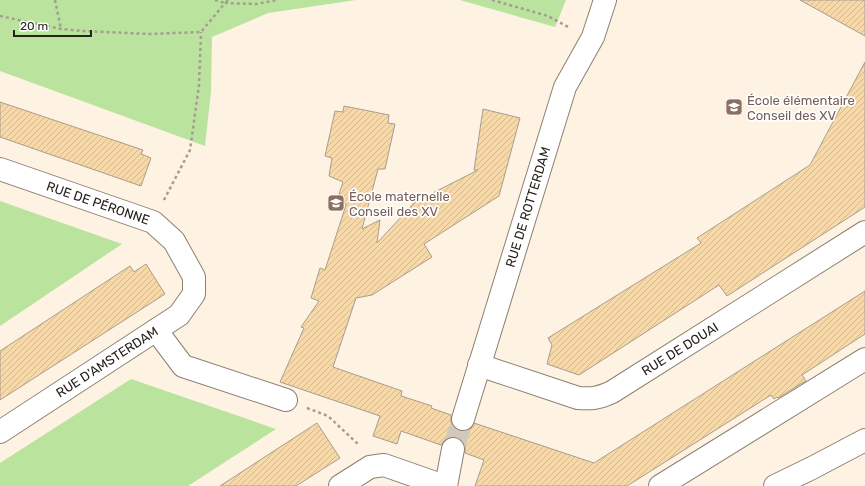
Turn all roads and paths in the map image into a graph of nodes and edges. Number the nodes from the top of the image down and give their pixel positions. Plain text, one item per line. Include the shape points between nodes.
1 (55, 0) edge
2 (216, 0) edge
3 (228, 0) edge
4 (277, 0) edge
5 (492, 0) edge
6 (606, 0) edge
7 (225, 3) junction
8 (0, 16) edge
9 (61, 29) junction
10 (201, 32) junction
11 (593, 37) junction
12 (0, 169) edge
13 (153, 222) junction
14 (865, 232) edge
15 (194, 277) joint
16 (156, 330) junction
17 (865, 359) edge
18 (479, 365) junction
19 (286, 400) joint
20 (463, 419) tunnel mouth
21 (0, 432) edge
22 (865, 440) edge
23 (453, 449) tunnel mouth
24 (370, 467) junction
25 (340, 486) edge
26 (445, 486) edge
27 (660, 486) edge
28 (775, 486) edge

1 - 9 path
2 - 7 path
3 - 7 path
4 - 7 path via 256,4
5 - 11 path via 548,16 573,30
6 - 11 street, RUE DE ROTTERDAM
7 - 10 path
8 - 9 path
9 - 10 path via 149,34
10 - 13 path via 199,85 190,150
11 - 18 street, RUE DE ROTTERDAM via 565,87
12 - 13 street, RUE DE PÉRONNE
13 - 15 street, RUE DE PÉRONNE via 174,241
14 - 18 street, RUE DE DOUAI via 603,396 592,399 578,398
15 - 16 street, RUE D'AMSTERDAM via 194,294 179,315
16 - 19 street via 183,366
16 - 21 street, RUE D'AMSTERDAM
17 - 27 street
18 - 20 street, RUE DE ROTTERDAM
19 - 24 path via 328,416 359,444
22 - 28 street
23 - 26 street
24 - 25 street
24 - 26 street via 384,465

